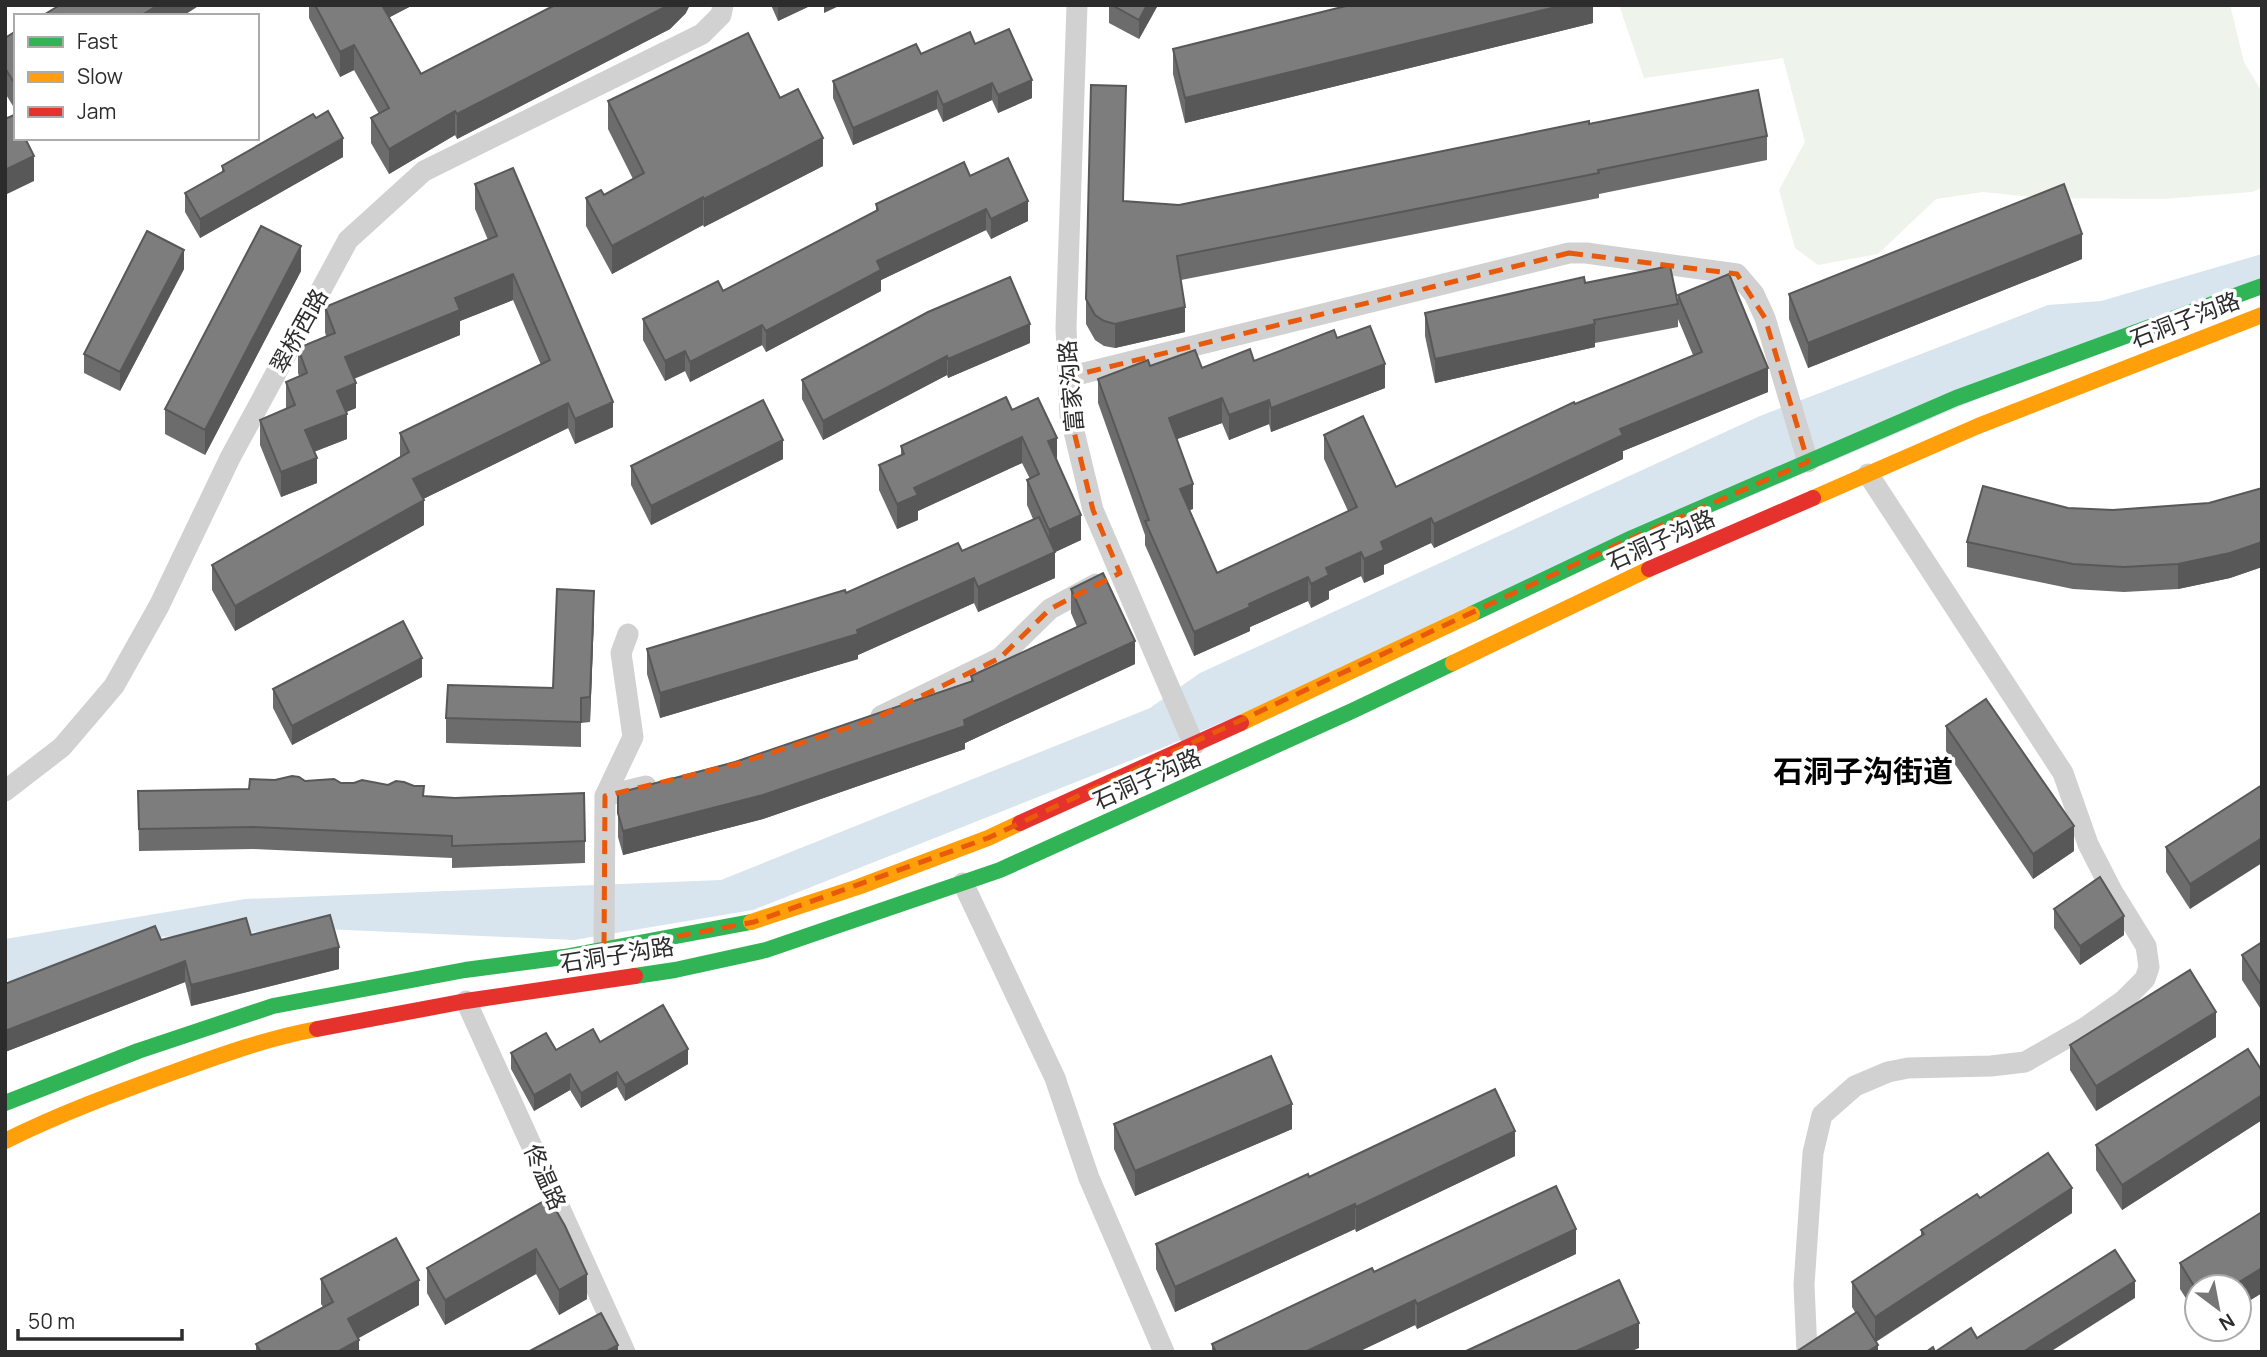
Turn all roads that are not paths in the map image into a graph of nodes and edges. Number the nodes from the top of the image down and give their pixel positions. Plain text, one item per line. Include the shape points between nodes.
1 (723, 5) edge
2 (1077, 5) edge
3 (2262, 286) edge
4 (2262, 315) edge
5 (1068, 377) junction
6 (1807, 459) junction
7 (1868, 474) junction
8 (1120, 573) junction
9 (628, 634) dead end
10 (860, 724) edge
11 (1192, 740) junction
12 (671, 780) edge
13 (5, 791) edge
14 (605, 796) junction
15 (963, 883) junction
16 (604, 943) junction
17 (466, 1001) junction
18 (5, 1103) edge
19 (5, 1141) edge
20 (625, 1352) edge
21 (1164, 1352) edge
22 (1808, 1352) edge

1 - 13 street, 翠桥西路 via 721,15 702,34 424,171 348,240 114,686 62,747
2 - 5 street, 富家沟路
3 - 6 main road, 石洞子沟路 via 1956,398
4 - 7 main road, 石洞子沟路
5 - 6 street via 1569,253 1737,274 1754,294 1765,318
5 - 8 street, 富家沟路 via 1070,415 1093,510
6 - 11 main road, 石洞子沟路
7 - 15 main road, 石洞子沟路 via 1642,572 1339,717
7 - 22 street via 2063,773 2088,844 2146,946 2148,967 2145,979 2124,1000 2025,1062 1888,1072 1855,1086 1822,1115 1812,1153 1804,1285
8 - 10 street via 1050,609 1000,658
8 - 11 street, 富家沟路
9 - 14 street via 621,653 633,737
11 - 16 main road, 石洞子沟路 via 988,838 858,887 754,922
12 - 14 street
14 - 16 street
15 - 17 main road, 石洞子沟路 via 766,950 675,970
15 - 21 street via 1055,1079 1089,1178
16 - 18 main road, 石洞子沟路 via 273,1006 138,1051
17 - 19 main road, 石洞子沟路 via 311,1030 230,1052 47,1119
17 - 20 street, 佟温路

